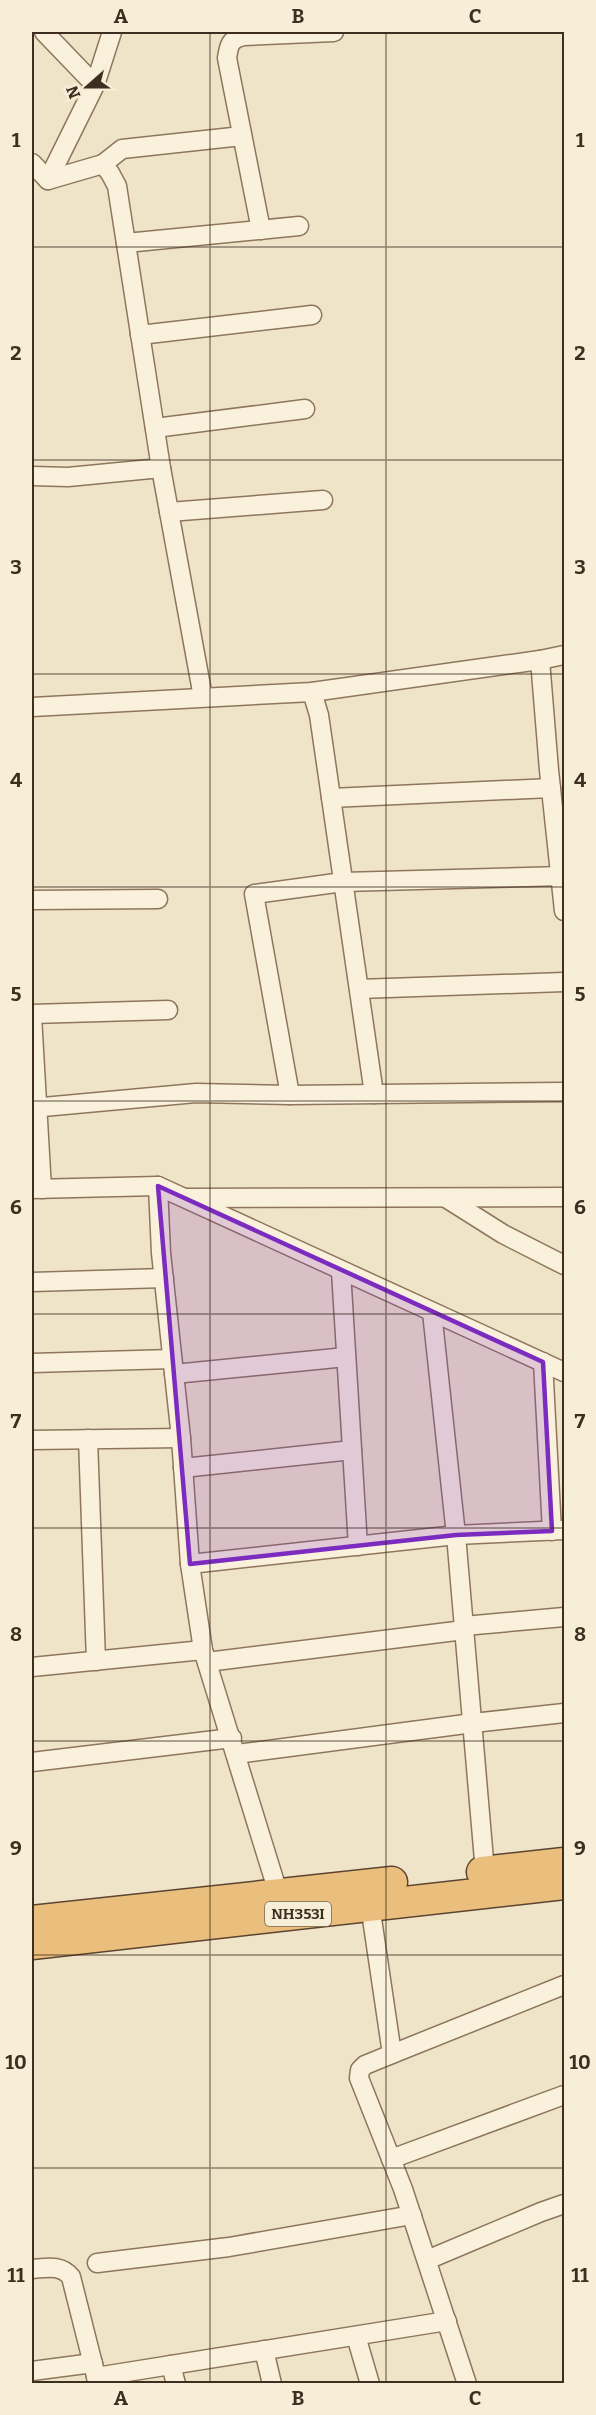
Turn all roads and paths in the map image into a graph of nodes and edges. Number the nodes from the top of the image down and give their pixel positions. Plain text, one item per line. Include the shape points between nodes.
1 (44, 32) edge
2 (112, 32) edge
3 (334, 32) edge
4 (95, 85) junction
5 (242, 136) junction
6 (32, 163) edge
7 (103, 164) junction
8 (48, 180) junction
9 (299, 226) dead end
10 (261, 230) junction
11 (126, 243) junction
12 (312, 315) dead end
13 (140, 335) junction
14 (305, 409) dead end
15 (155, 428) junction
16 (161, 468) junction
17 (32, 476) edge
18 (323, 500) dead end
19 (170, 512) junction
20 (564, 655) edge
21 (540, 660) junction
22 (312, 692) junction
23 (203, 697) junction
24 (32, 707) edge
25 (551, 788) junction
26 (331, 798) junction
27 (562, 876) edge
28 (343, 882) junction
29 (158, 899) dead end
30 (32, 900) edge
31 (564, 911) edge
32 (564, 982) edge
33 (358, 989) junction
34 (168, 1010) dead end
35 (32, 1015) edge
36 (564, 1092) edge
37 (374, 1094) junction
38 (290, 1095) junction
39 (35, 1108) edge
40 (158, 1186) junction
41 (37, 1189) edge
42 (564, 1197) edge
43 (182, 1198) junction
44 (445, 1198) junction
45 (564, 1265) edge
46 (340, 1270) junction
47 (164, 1278) junction
48 (32, 1282) edge
49 (432, 1312) junction
50 (346, 1357) junction
51 (543, 1362) junction
52 (32, 1363) edge
53 (173, 1366) junction
54 (564, 1371) edge
55 (181, 1438) junction
56 (88, 1439) junction
57 (32, 1440) edge
58 (352, 1450) junction
59 (183, 1468) junction
60 (558, 1530) edge
61 (456, 1535) junction
62 (358, 1546) junction
63 (190, 1564) junction
64 (564, 1617) edge
65 (464, 1628) junction
66 (205, 1656) junction
67 (96, 1660) junction
68 (32, 1667) edge
69 (564, 1713) edge
70 (473, 1723) junction
71 (234, 1746) junction
72 (32, 1762) edge
73 (564, 1863) edge
74 (486, 1872) junction
75 (564, 1884) edge
76 (281, 1905) junction
77 (370, 1905) junction
78 (32, 1921) edge
79 (32, 1944) edge
80 (564, 1985) edge
81 (392, 2054) junction
82 (564, 2095) edge
83 (391, 2159) junction
84 (564, 2204) edge
85 (412, 2215) junction
86 (427, 2260) junction
87 (97, 2263) dead end
88 (32, 2269) edge
89 (447, 2321) junction
90 (356, 2336) junction
91 (264, 2350) junction
92 (171, 2365) junction
93 (32, 2371) edge
94 (96, 2374) edge
95 (176, 2384) edge
96 (272, 2384) edge
97 (370, 2384) edge
98 (467, 2384) edge

1 - 4 street
2 - 4 street
3 - 5 street via 244,36 229,44 227,58
4 - 8 street
5 - 7 street via 122,149
5 - 10 street
6 - 8 street
7 - 8 street
7 - 11 street via 117,186
9 - 10 street
10 - 11 street
11 - 13 street
12 - 13 street
13 - 15 street
14 - 15 street
15 - 16 street
16 - 17 street via 68,477
16 - 19 street
18 - 19 street
19 - 23 street
20 - 21 street
21 - 22 street
21 - 25 street
22 - 23 street
22 - 26 street
23 - 24 street
25 - 26 street
25 - 27 street
26 - 28 street
27 - 28 street
27 - 31 street
28 - 33 street
28 - 38 street via 254,894
29 - 30 street
32 - 33 street
33 - 37 street
34 - 35 street
35 - 39 street
36 - 37 street
37 - 38 street
38 - 39 street via 196,1094
39 - 41 street
40 - 41 street
40 - 43 street
40 - 47 street
42 - 44 street
43 - 44 street
43 - 46 street
44 - 45 street
46 - 49 street
46 - 50 street
47 - 48 street
47 - 53 street
49 - 51 street
49 - 61 street
50 - 53 street
50 - 58 street
51 - 54 street
51 - 60 street
52 - 53 street
53 - 55 street
55 - 56 street
55 - 59 street
56 - 57 street
56 - 67 street
58 - 59 street
58 - 62 street
59 - 63 street
60 - 61 street
61 - 62 street
61 - 65 street
62 - 63 street
63 - 66 street
64 - 65 street
65 - 66 street
65 - 70 street
66 - 67 street
66 - 71 street
67 - 68 street
69 - 70 street
70 - 71 street
70 - 74 street
71 - 72 street
71 - 76 street
73 - 74 highway, NH353I
74 - 76 highway, NH353I
75 - 77 highway, NH353I
76 - 77 highway, NH353I
76 - 78 highway, NH353I
76 - 79 highway, NH353I
77 - 81 street
80 - 81 street
81 - 83 street via 365,2065 359,2074
82 - 83 street
83 - 85 street
84 - 86 street
85 - 86 street
85 - 87 street via 229,2247
86 - 89 street
88 - 94 street via 58,2268 71,2277
89 - 90 street
89 - 98 street
90 - 91 street
90 - 97 street
91 - 92 street
91 - 96 street
92 - 94 street
92 - 95 street
93 - 94 street

